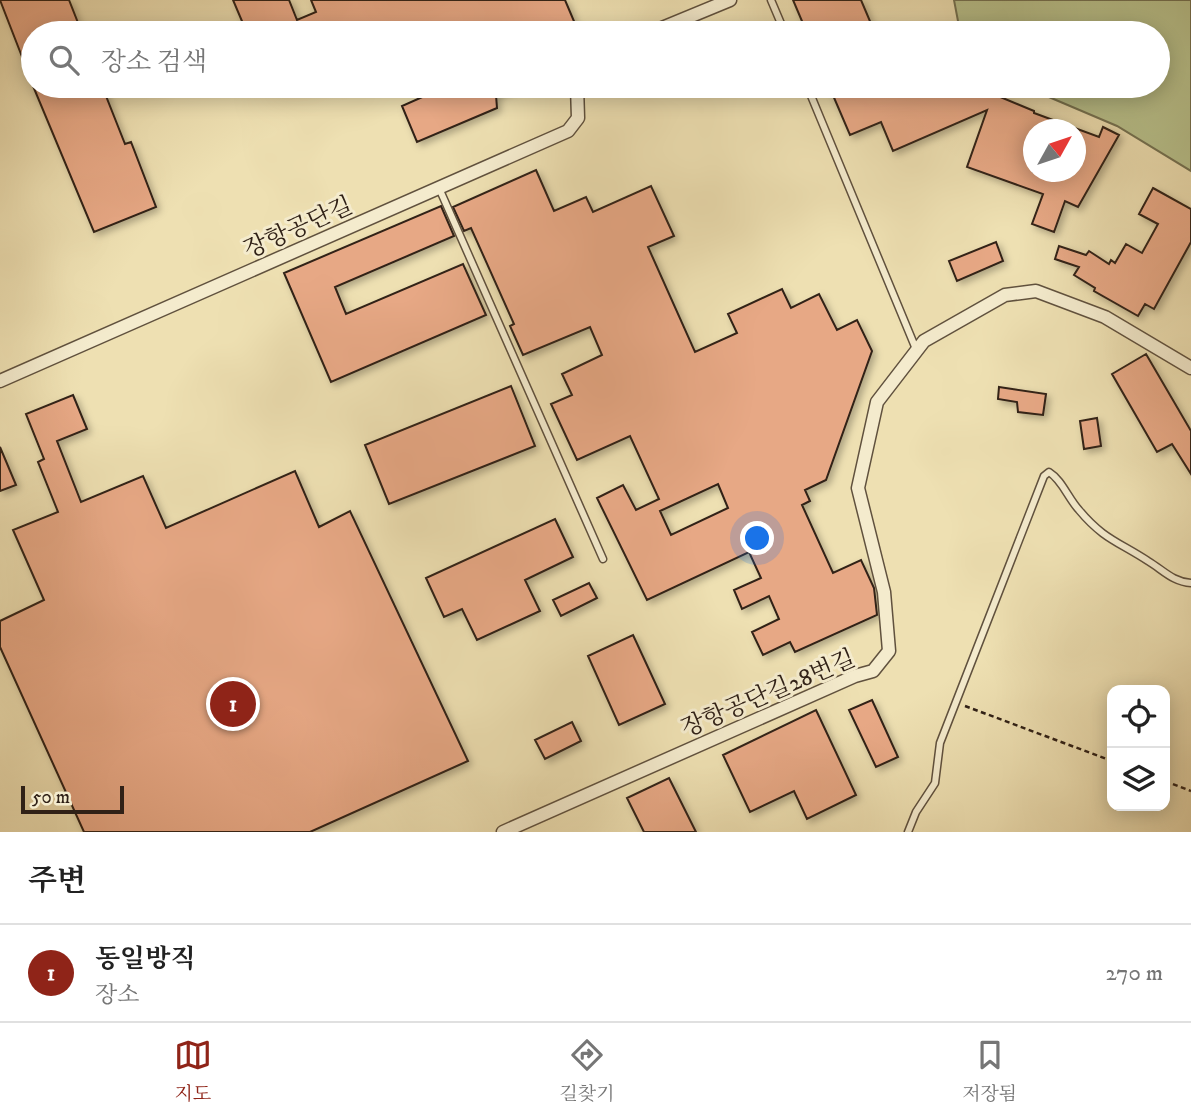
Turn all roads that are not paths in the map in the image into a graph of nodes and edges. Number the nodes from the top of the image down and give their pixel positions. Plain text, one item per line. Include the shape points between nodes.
1 (730, 0) edge
2 (771, 0) edge
3 (679, 21) edge
4 (780, 21) edge
5 (577, 98) edge
6 (812, 98) edge
7 (439, 188) junction
8 (916, 350) junction
9 (1191, 368) edge
10 (0, 381) edge
11 (603, 559) dead end
12 (1191, 583) edge
13 (503, 832) edge
14 (908, 832) edge

1 - 3 street
2 - 4 lane
5 - 7 street, 장항공단길 via 578,118 568,131
6 - 8 lane
7 - 10 street, 장항공단길
7 - 11 lane
8 - 9 street, 장항공단길28번길 via 1005,295 1037,291 1105,317
8 - 13 street, 장항공단길28번길 via 877,402 858,488 888,620 889,651 873,671
12 - 14 lane via 1168,576 1102,535 1057,477 1049,472 1044,476 940,743 935,783

